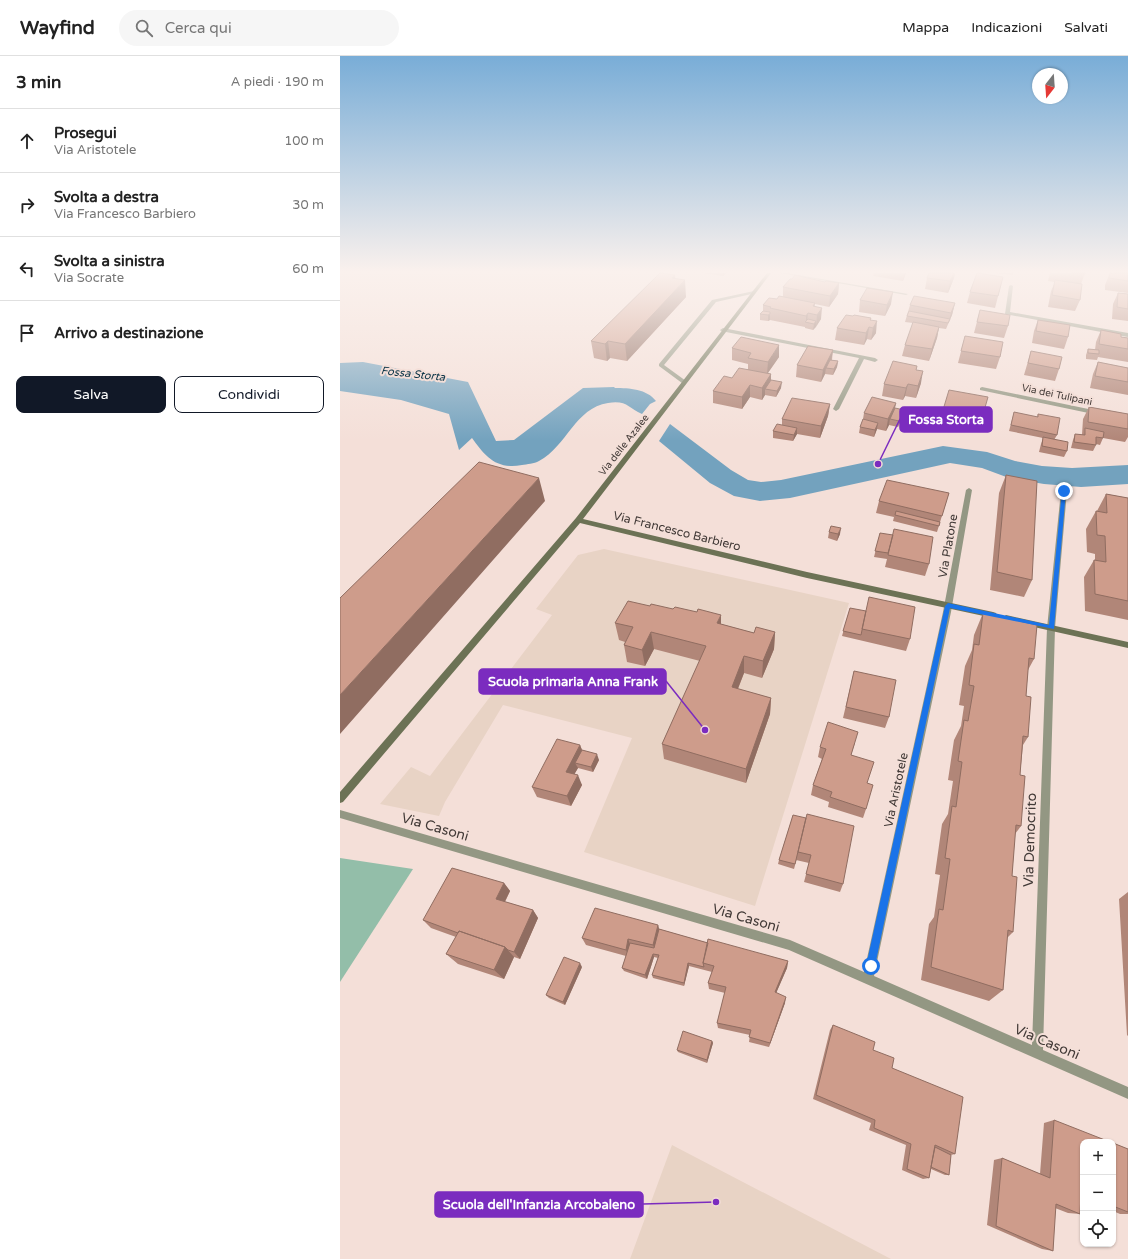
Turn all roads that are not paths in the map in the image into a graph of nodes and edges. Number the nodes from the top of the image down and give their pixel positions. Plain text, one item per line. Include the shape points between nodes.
1 (691, 329) edge
2 (1096, 329) edge
3 (724, 330) joint
4 (1128, 335) edge
5 (862, 358) junction
6 (875, 360) dead end
7 (684, 382) junction
8 (982, 389) dead end
9 (836, 409) dead end
10 (1105, 414) edge
11 (969, 490) dead end
12 (1064, 491) dead end
13 (578, 520) junction
14 (948, 606) junction
15 (1051, 628) junction
16 (1128, 645) edge
17 (340, 799) edge
18 (340, 814) edge
19 (868, 980) junction
20 (1037, 1053) junction
21 (1128, 1093) edge

1 - 7 street via 661,365
2 - 4 street
3 - 5 street
3 - 7 street, Via delle Azalee
5 - 6 street
5 - 9 street
7 - 13 street, Via delle Azalee
8 - 10 street, Via dei Tulipani
11 - 14 street, Via Platone
12 - 15 street, Via Democrito
13 - 14 street, Via Francesco Barbiero
13 - 17 street
14 - 15 street, Via Francesco Barbiero
14 - 19 street, Via Aristotele
15 - 16 street, Via Francesco Barbiero
15 - 20 street, Via Democrito
18 - 19 street, Via Casoni via 790,945
19 - 20 street, Via Casoni
20 - 21 street, Via Casoni

